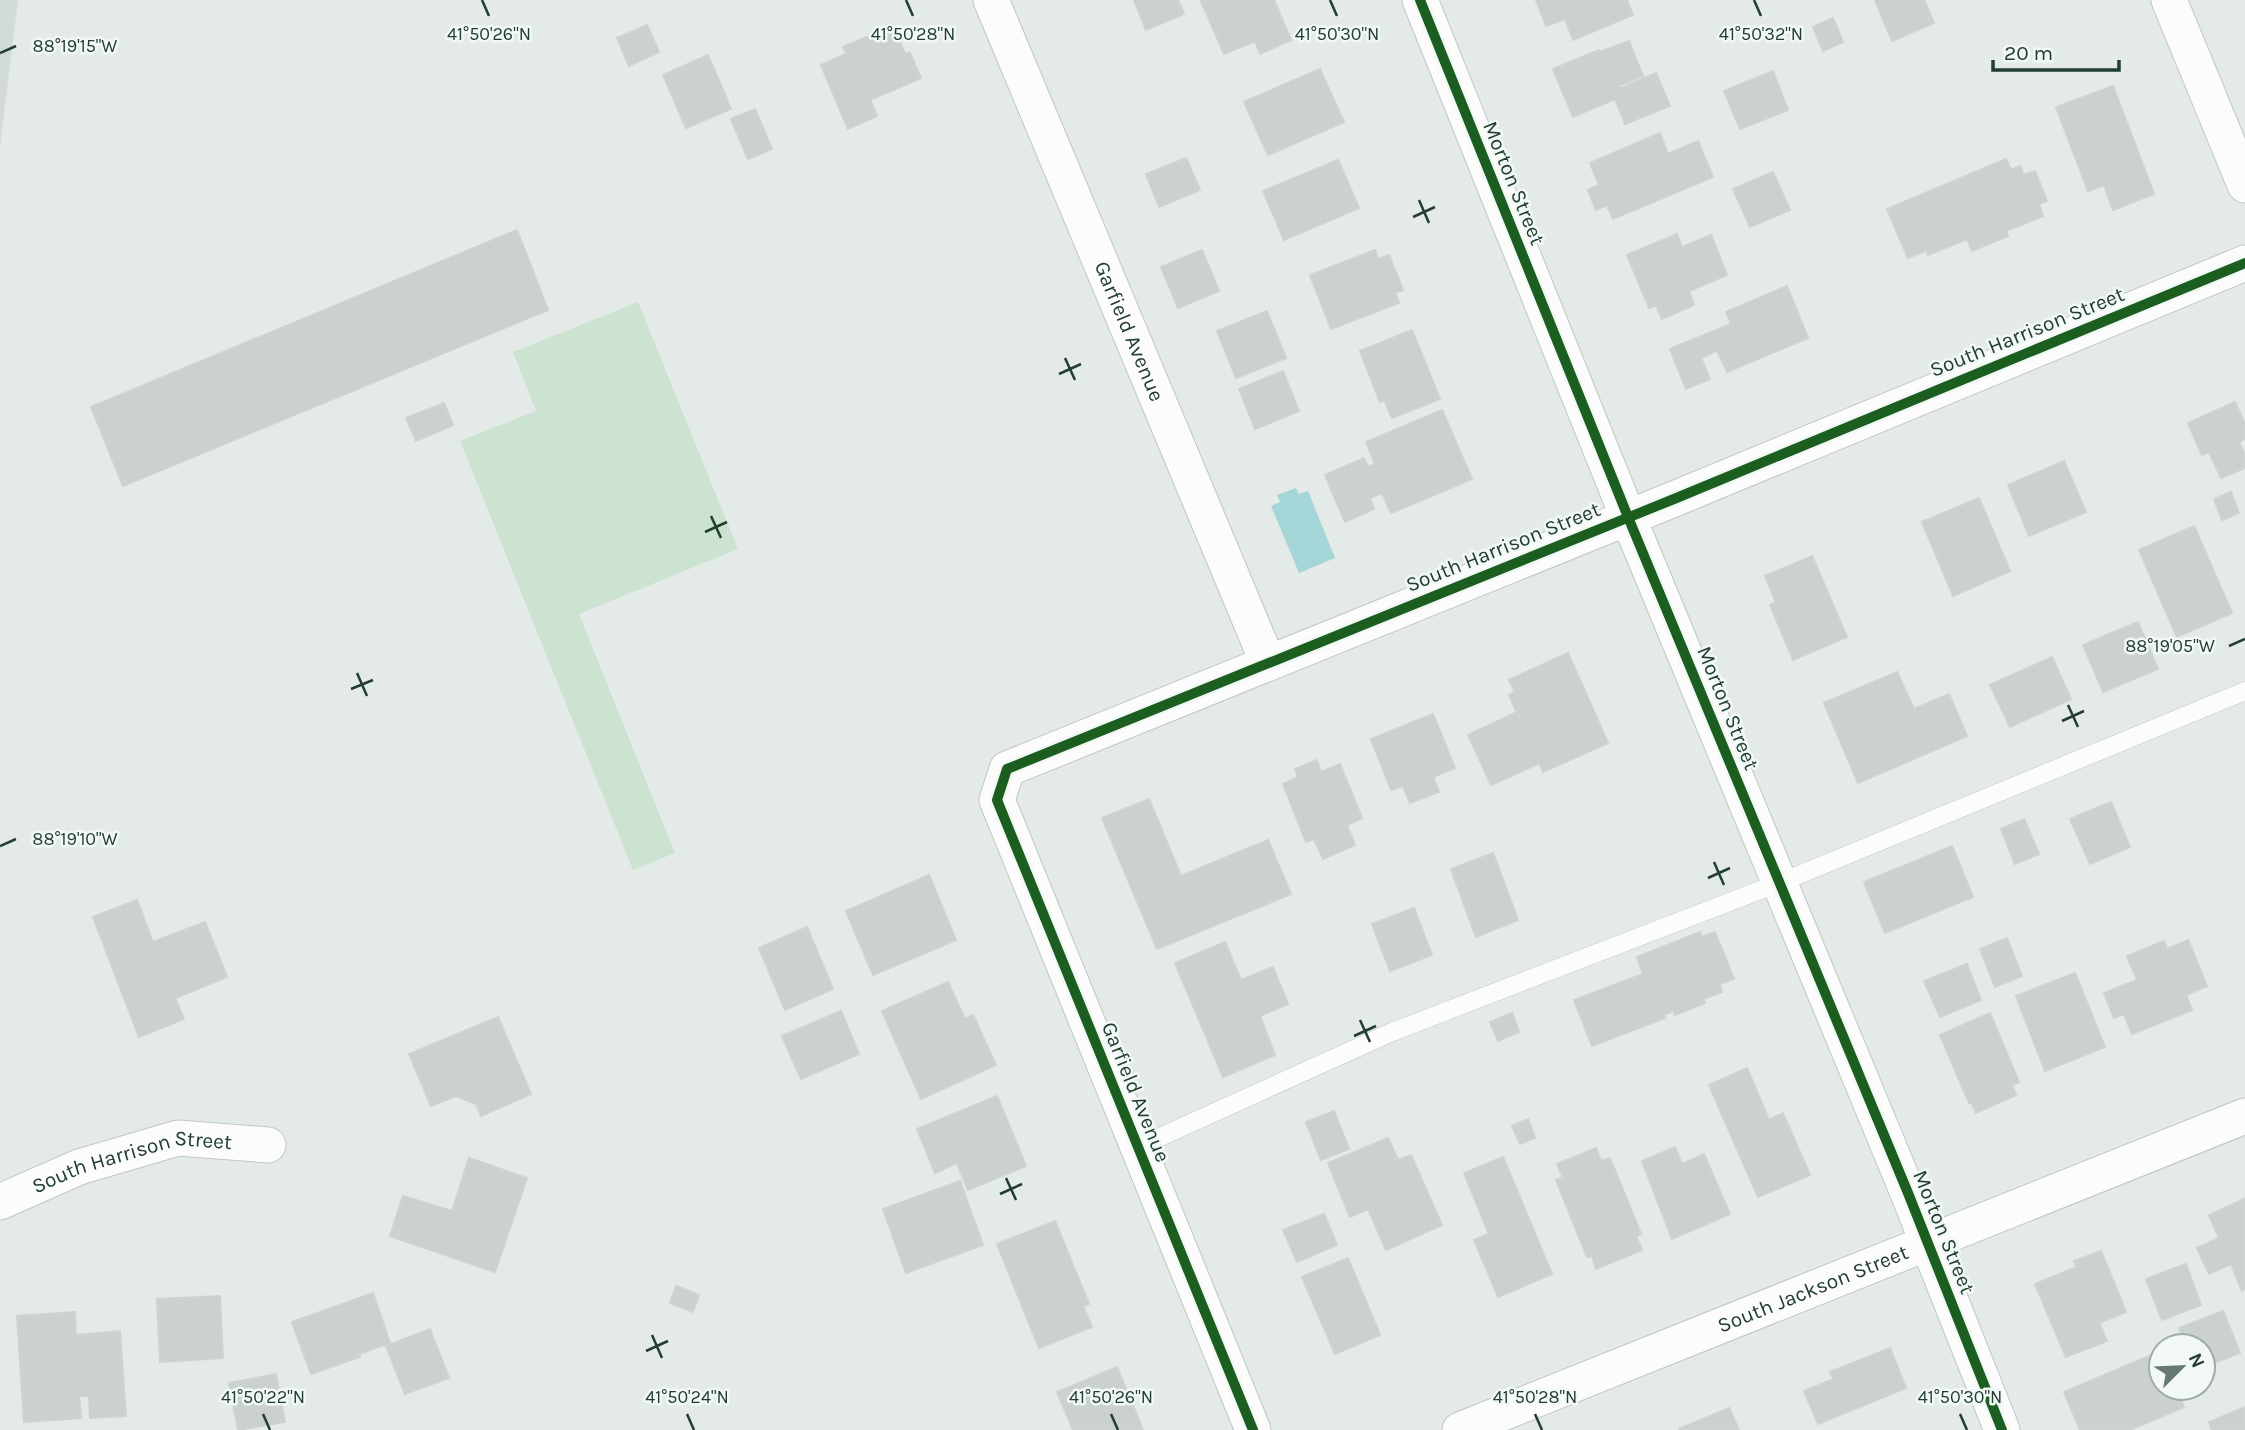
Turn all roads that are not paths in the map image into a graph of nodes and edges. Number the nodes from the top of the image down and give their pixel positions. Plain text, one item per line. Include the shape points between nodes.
1 (991, 0) edge
2 (1420, 0) edge
3 (2169, 0) edge
4 (2245, 185) edge
5 (2245, 263) edge
6 (1628, 517) junction
7 (1268, 663) junction
8 (2245, 691) edge
9 (1007, 769) joint
10 (1779, 883) junction
11 (2245, 1116) edge
12 (268, 1145) dead end
13 (1138, 1147) junction
14 (0, 1202) edge
15 (1928, 1243) junction
16 (1252, 1430) edge
17 (1460, 1430) edge
18 (2002, 1430) edge

1 - 7 street, Garfield Avenue
2 - 6 street, Morton Street
3 - 4 street
5 - 6 street, South Harrison Street
6 - 7 street, South Harrison Street
6 - 10 street, Morton Street
7 - 9 street, South Harrison Street
8 - 10 lane
9 - 13 street, Garfield Avenue via 997,800
10 - 13 lane via 1392,1032
10 - 15 street, Morton Street
11 - 15 street, South Jackson Street
12 - 14 street, South Harrison Street via 178,1138 79,1167
13 - 16 street, Garfield Avenue
15 - 17 street, South Jackson Street
15 - 18 street, Morton Street

